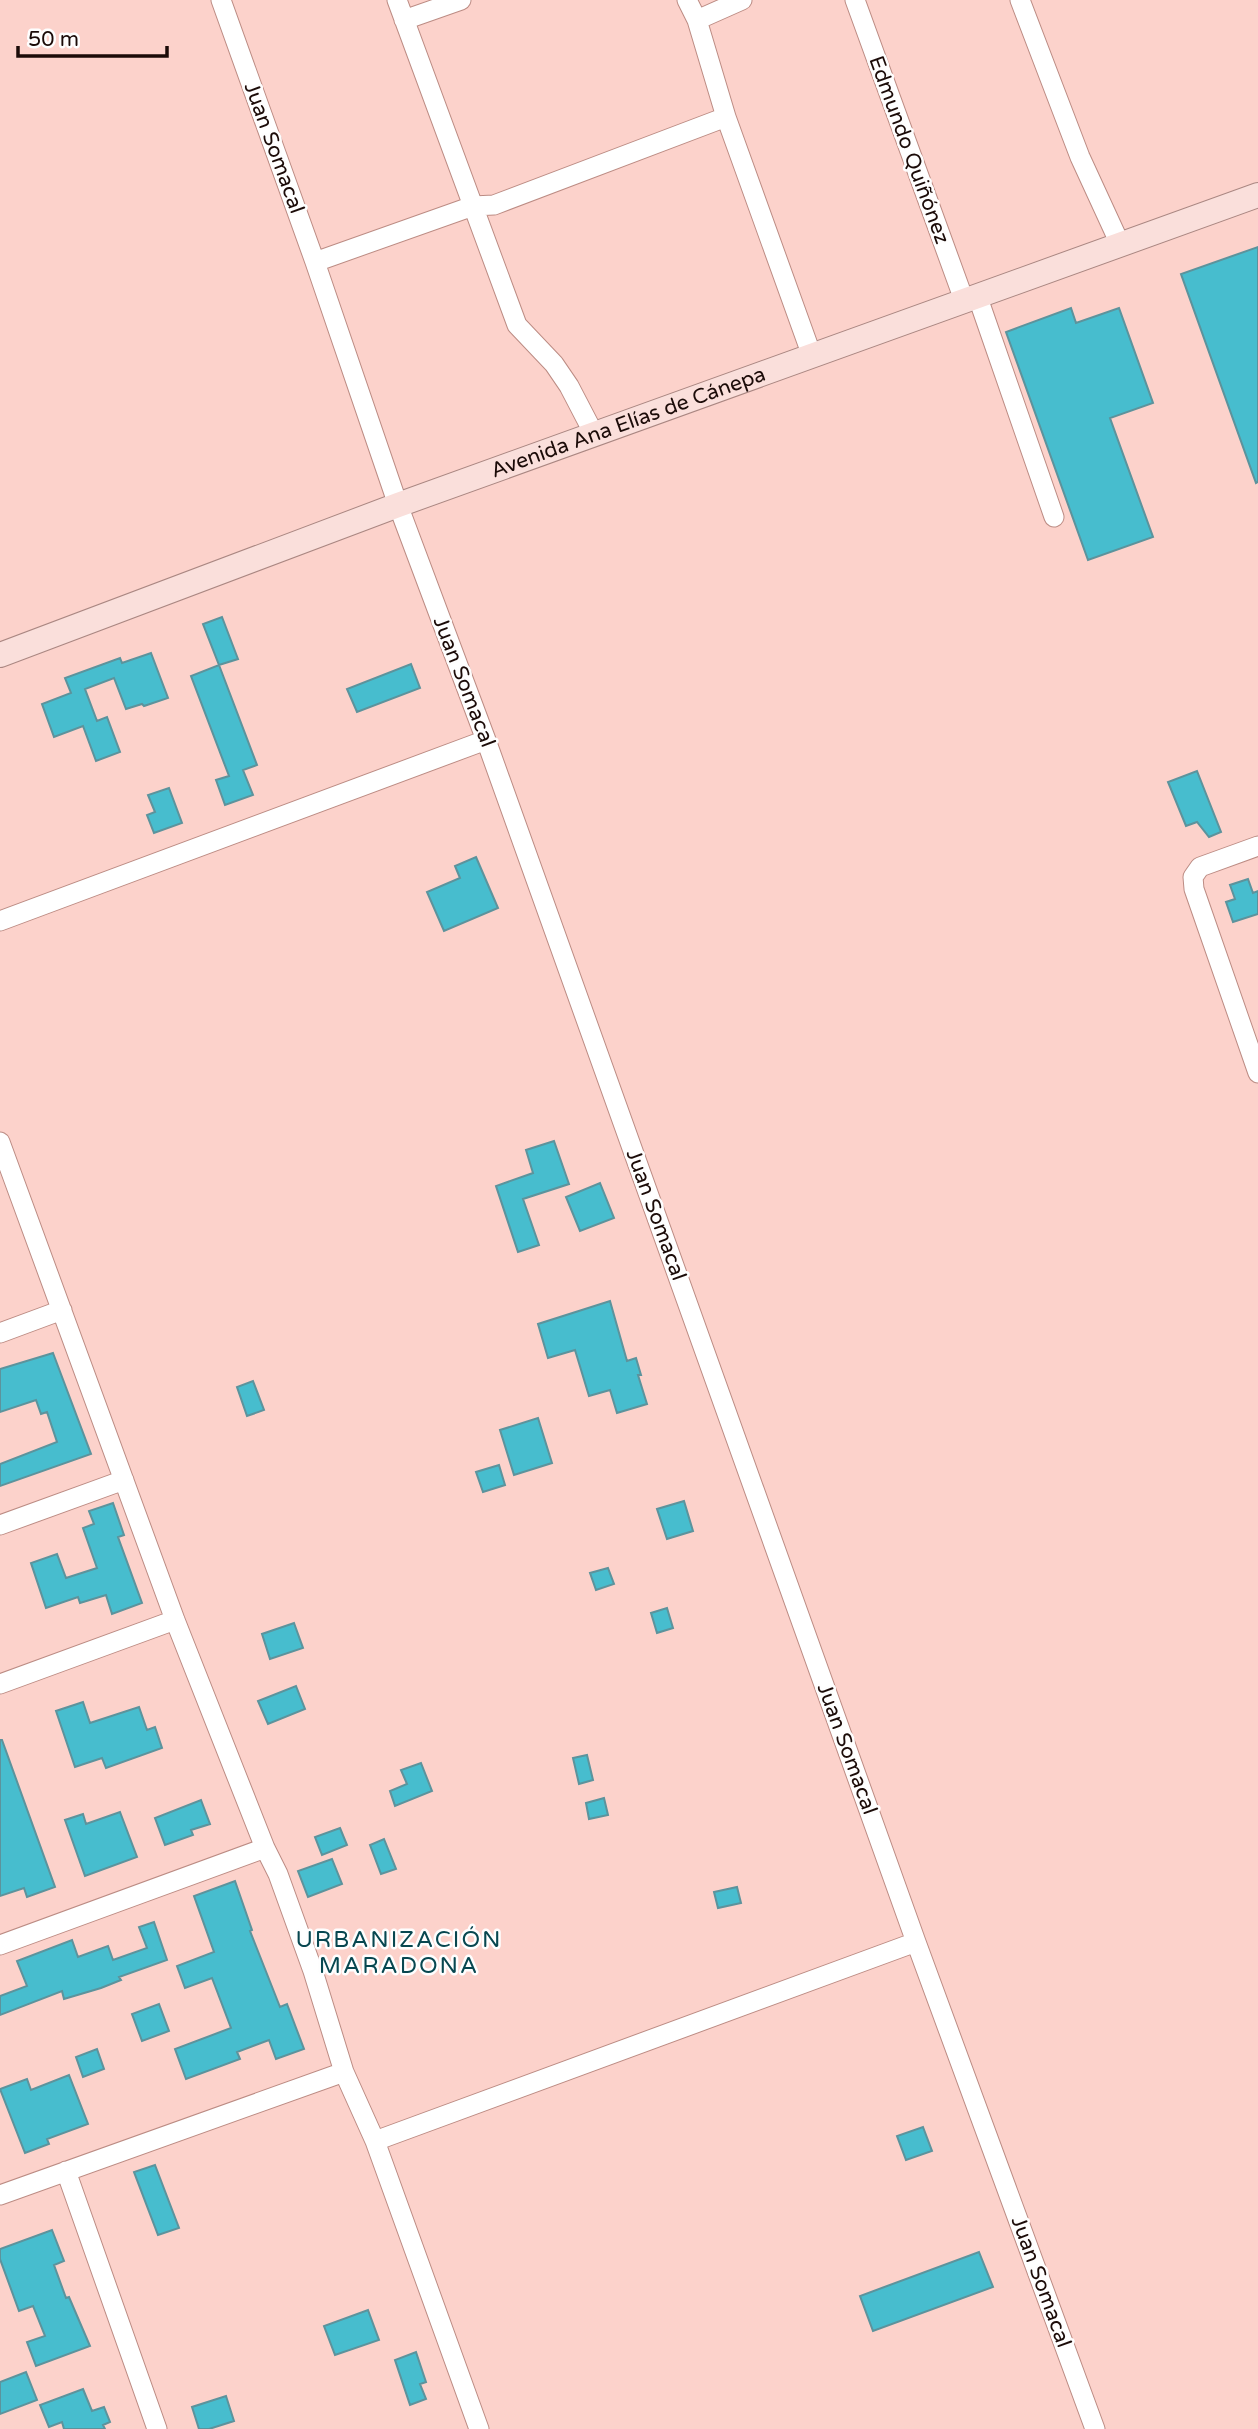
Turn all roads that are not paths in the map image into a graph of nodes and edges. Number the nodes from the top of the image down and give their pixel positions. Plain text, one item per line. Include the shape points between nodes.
1 (222, 0) edge
2 (397, 0) edge
3 (461, 0) edge
4 (687, 0) edge
5 (742, 0) edge
6 (855, 0) edge
7 (1025, 2) edge
8 (404, 20) junction
9 (697, 20) junction
10 (726, 117) junction
11 (1258, 195) edge
12 (473, 206) junction
13 (1120, 244) junction
14 (315, 262) junction
15 (970, 297) junction
16 (812, 356) junction
17 (594, 434) junction
18 (398, 505) junction
19 (1054, 517) dead end
20 (0, 655) edge
21 (486, 740) junction
22 (1258, 846) edge
23 (0, 921) edge
24 (1257, 1067) edge
25 (0, 1142) edge
26 (62, 1310) junction
27 (0, 1334) edge
28 (124, 1480) junction
29 (0, 1525) edge
30 (175, 1620) junction
31 (0, 1684) edge
32 (265, 1848) junction
33 (916, 1942) junction
34 (0, 1945) edge
35 (344, 2072) junction
36 (375, 2141) junction
37 (66, 2171) junction
38 (0, 2195) edge
39 (157, 2429) edge
40 (479, 2429) edge
41 (1095, 2429) edge

1 - 14 street, Juan Somacal
2 - 8 street
3 - 8 street
4 - 9 street
5 - 9 street
6 - 15 street, Edmundo Quiñónez
7 - 13 street via 1080,157
8 - 12 street
9 - 10 street
10 - 12 street via 494,205
10 - 16 street
11 - 13 main road, Avenida Ana Elías de Cánepa
12 - 14 street
12 - 17 street via 517,325 554,364
13 - 15 main road, Avenida Ana Elías de Cánepa
14 - 18 street, Juan Somacal
15 - 16 main road, Avenida Ana Elías de Cánepa
15 - 19 street, Edmundo Quiñónez
16 - 17 main road, Avenida Ana Elías de Cánepa
17 - 18 main road, Avenida Ana Elías de Cánepa
18 - 20 main road, Avenida Ana Elías de Cánepa
18 - 21 street, Juan Somacal
21 - 23 street
21 - 33 street, Juan Somacal
22 - 24 street via 1200,867 1193,877
25 - 26 street
26 - 27 street
26 - 28 street
28 - 29 street
28 - 30 street
30 - 31 street
30 - 32 street
32 - 34 street
32 - 35 street via 313,1971
33 - 36 street
33 - 41 street, Juan Somacal
35 - 36 street
35 - 37 street
36 - 40 street
37 - 38 street
37 - 39 street

